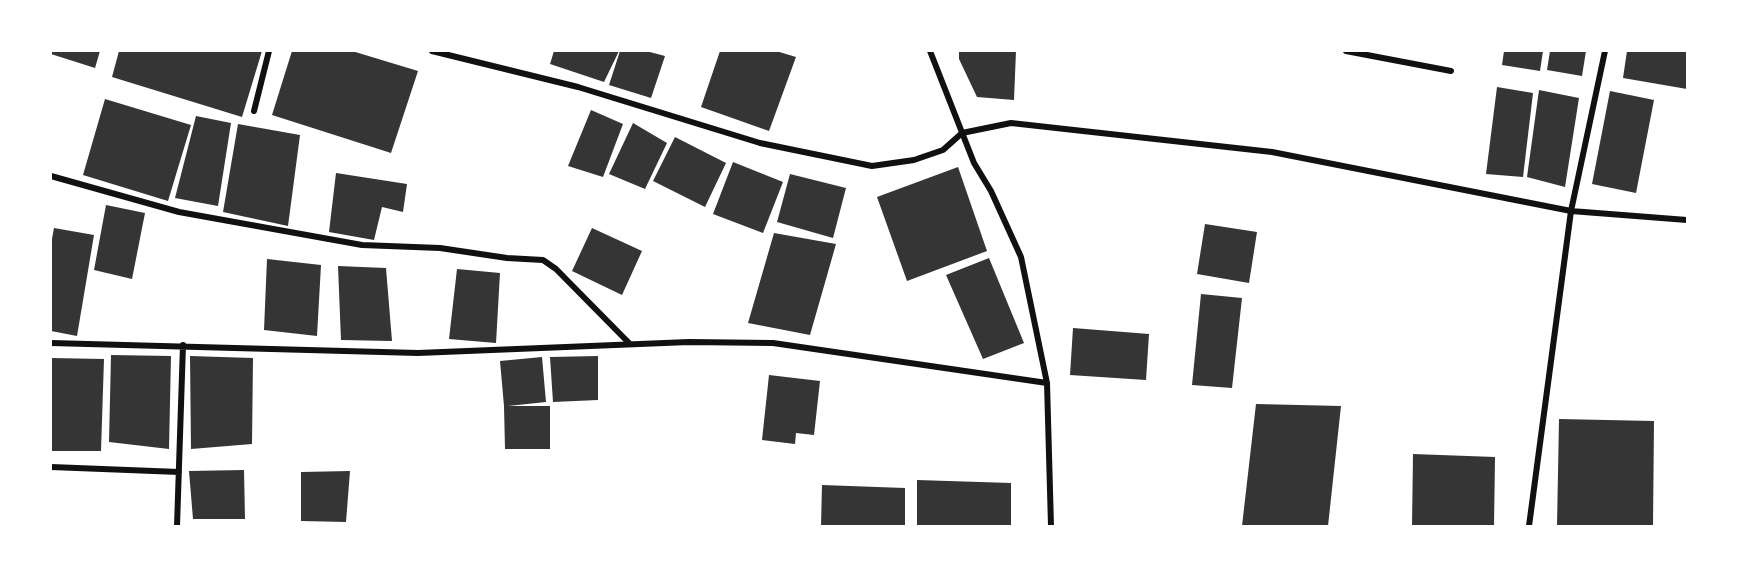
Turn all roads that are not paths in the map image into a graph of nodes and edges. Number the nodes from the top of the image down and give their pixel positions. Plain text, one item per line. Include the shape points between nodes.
1 (269, 51) edge
2 (432, 51) edge
3 (930, 51) edge
4 (1346, 51) edge
5 (1605, 51) edge
6 (1451, 71) dead end
7 (254, 111) dead end
8 (962, 133) junction
9 (51, 176) edge
10 (1571, 211) junction
11 (1687, 220) edge
12 (51, 343) edge
13 (630, 344) junction
14 (183, 345) junction
15 (1047, 383) junction
16 (51, 467) edge
17 (179, 472) junction
18 (177, 526) edge
19 (1051, 526) edge
20 (1529, 526) edge

1 - 7 street
2 - 8 street via 578,87 760,143 872,166 914,160 943,150
3 - 8 street
4 - 6 street
5 - 10 street
8 - 10 street via 1011,123 1272,152
8 - 15 street via 1021,257
9 - 13 street via 179,212 362,246 440,248 543,260
10 - 11 street
10 - 20 street
12 - 14 street
13 - 14 street via 418,353
13 - 15 street via 773,343
14 - 17 street
15 - 19 street
16 - 17 street
17 - 18 street

